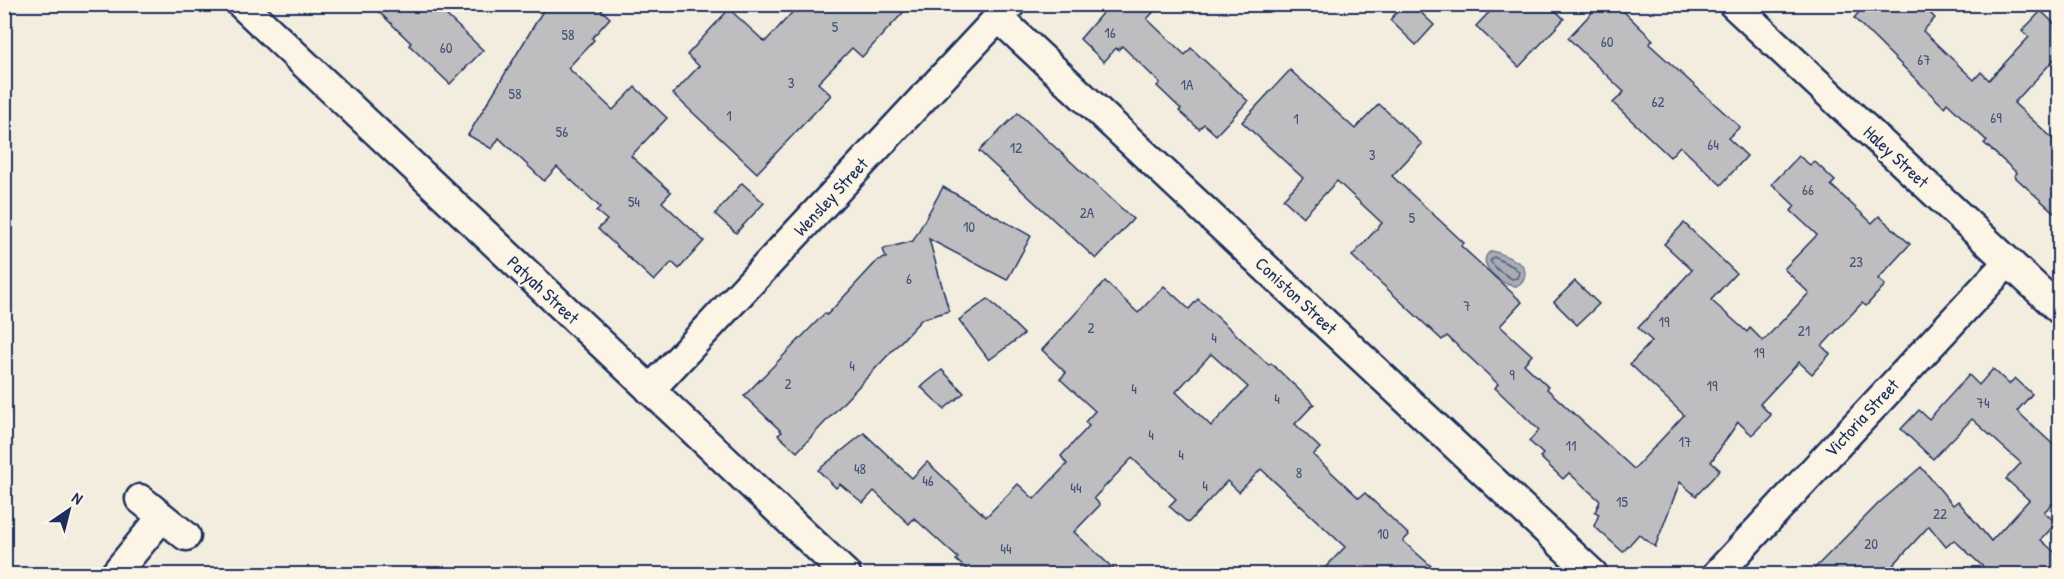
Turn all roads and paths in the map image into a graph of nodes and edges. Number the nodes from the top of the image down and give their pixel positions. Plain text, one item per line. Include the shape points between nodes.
1 (240, 4) edge
2 (1733, 4) edge
3 (1005, 11) edge
4 (2008, 262) junction
5 (2060, 310) edge
6 (650, 390) junction
7 (141, 499) dead end
8 (162, 517) junction
9 (186, 536) dead end
10 (115, 574) edge
11 (846, 574) edge
12 (1593, 574) edge
13 (1717, 574) edge

1 - 6 street, Patyah Street
2 - 4 street, Haley Street
3 - 6 street, Wensley Street
3 - 12 street, Coniston Street
4 - 5 street, Haley Street
4 - 13 street, Victoria Street
6 - 11 street, Patyah Street
7 - 8 street
8 - 9 street
8 - 10 street

